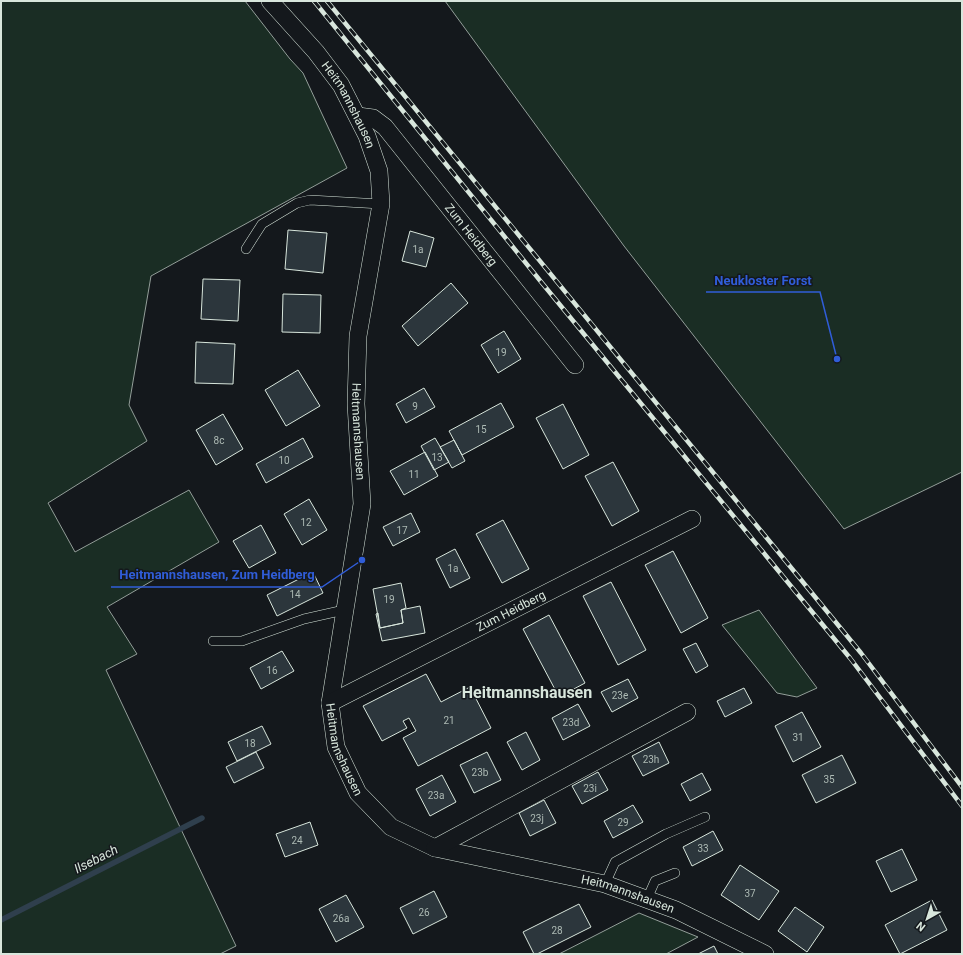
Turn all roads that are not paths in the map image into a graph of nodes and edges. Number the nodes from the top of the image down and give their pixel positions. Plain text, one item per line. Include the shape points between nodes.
1 (270, 1) edge
2 (358, 116) junction
3 (381, 204) junction
4 (246, 249) dead end
5 (575, 366) dead end
6 (692, 519) dead end
7 (344, 610) junction
8 (213, 641) dead end
9 (330, 703) junction
10 (687, 712) dead end
11 (705, 816) dead end
12 (435, 848) junction
13 (675, 873) dead end
14 (605, 884) junction
15 (647, 899) junction
16 (765, 954) edge

1 - 2 street, Heitmannshausen via 330,70
2 - 3 street, Heitmannshausen via 379,171
2 - 5 street, Zum Heidberg via 373,118 385,127
3 - 4 lane via 310,200 296,204 262,224
3 - 7 street, Heitmannshausen via 358,336 356,404 362,504
6 - 9 street, Zum Heidberg
7 - 8 lane via 304,619 242,641
7 - 9 street, Heitmannshausen
9 - 12 street, Heitmannshausen via 336,748 358,793 391,827
10 - 12 street
11 - 14 lane via 615,862
12 - 14 street, Heitmannshausen
13 - 15 lane via 655,881
14 - 15 street, Heitmannshausen
15 - 16 street, Heitmannshausen via 676,910

